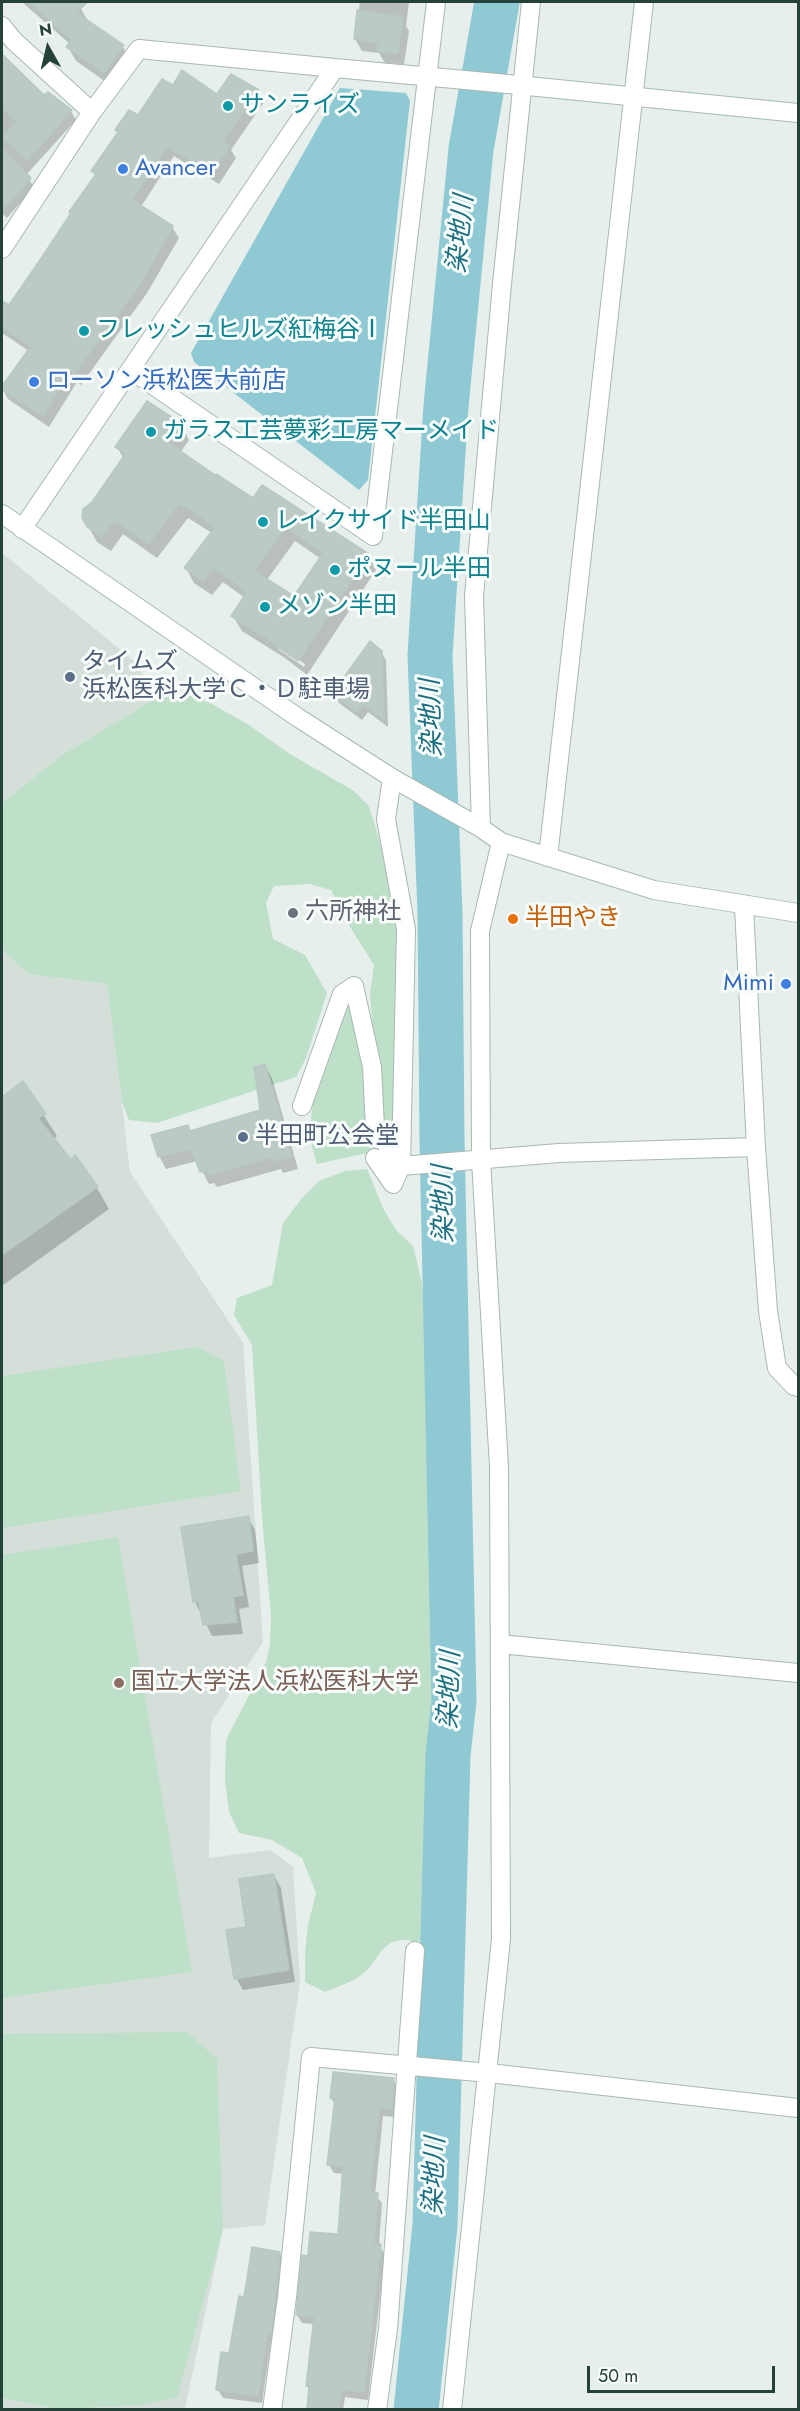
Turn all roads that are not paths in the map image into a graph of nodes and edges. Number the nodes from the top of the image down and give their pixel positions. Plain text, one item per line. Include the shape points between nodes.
1 (436, 2) edge
2 (531, 2) edge
3 (644, 2) edge
4 (2, 26) edge
5 (335, 68) junction
6 (426, 76) junction
7 (515, 85) junction
8 (632, 95) junction
9 (92, 112) junction
10 (798, 113) edge
11 (2, 249) edge
12 (131, 370) junction
13 (2, 514) edge
14 (22, 530) junction
15 (392, 778) junction
16 (481, 828) junction
17 (501, 842) junction
18 (548, 857) junction
19 (744, 906) junction
20 (798, 913) edge
21 (302, 1106) dead end
22 (756, 1147) junction
23 (375, 1158) dead end
24 (477, 1160) junction
25 (406, 1166) junction
26 (798, 1387) edge
27 (500, 1644) junction
28 (798, 1673) edge
29 (415, 1951) dead end
30 (406, 2065) junction
31 (489, 2073) junction
32 (798, 2108) edge
33 (272, 2409) edge
34 (377, 2409) edge
35 (452, 2409) edge

1 - 6 street
2 - 7 street
3 - 8 street
4 - 9 street
5 - 6 street
5 - 9 street via 139,49
5 - 12 street
6 - 7 street
6 - 12 street via 373,536
7 - 8 street
7 - 16 street via 474,596
8 - 10 street
8 - 18 street
9 - 11 street
12 - 14 street
13 - 14 street
14 - 15 street
15 - 16 street
15 - 25 street via 386,819 406,929
16 - 17 street
17 - 18 street
17 - 24 street via 480,931
18 - 19 street via 654,890
19 - 20 street
19 - 22 street
21 - 25 street via 342,994 354,986 372,1067 375,1127
22 - 24 street
22 - 26 street via 768,1311 777,1368
23 - 25 street via 393,1184
24 - 25 street
24 - 27 street via 499,1467
27 - 28 street
27 - 31 street via 501,1939
29 - 30 street
30 - 31 street
30 - 33 street via 311,2056
30 - 34 street via 388,2328
31 - 32 street
31 - 35 street

